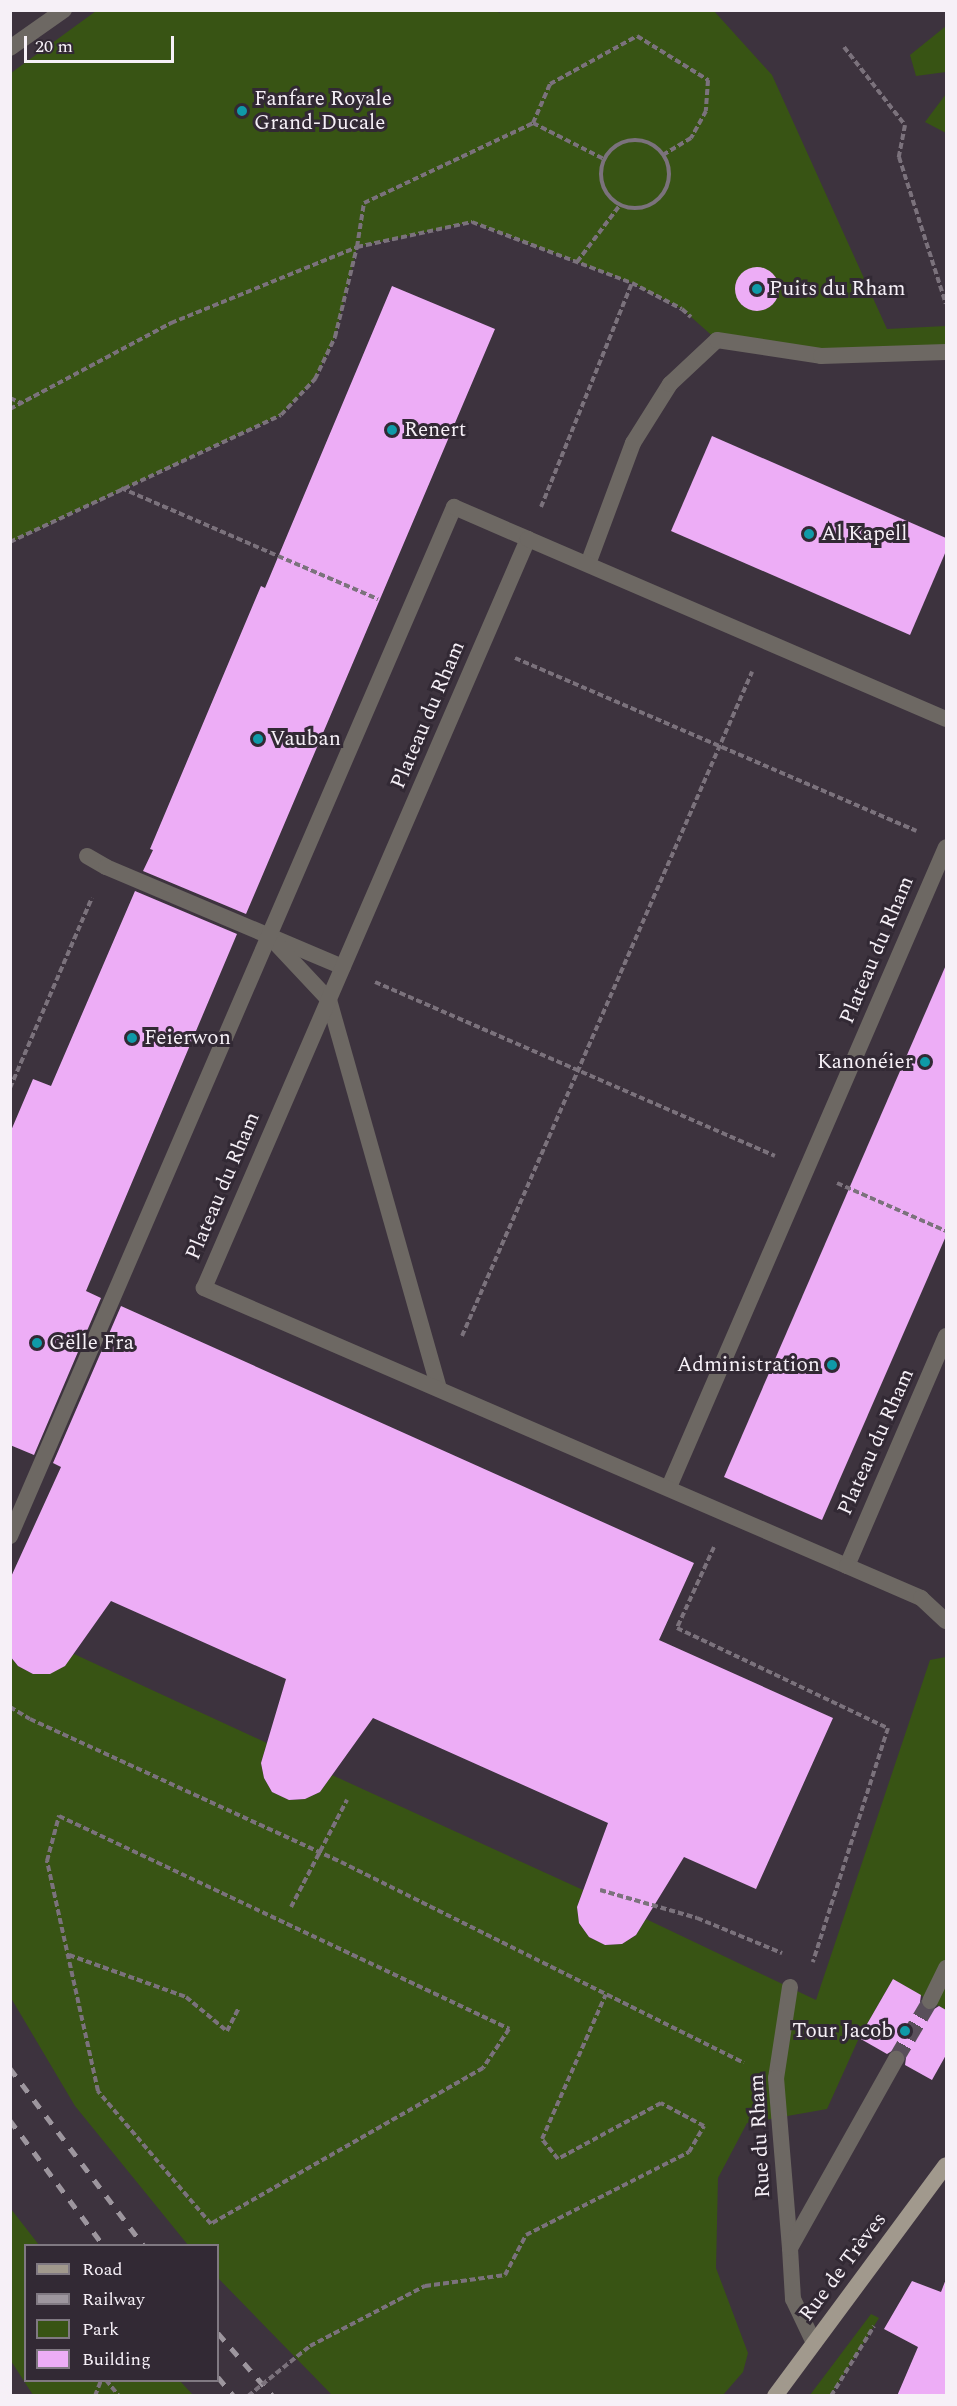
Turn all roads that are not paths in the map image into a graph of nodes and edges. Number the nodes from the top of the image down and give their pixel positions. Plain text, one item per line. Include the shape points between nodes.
1 (63, 10) edge
2 (10, 48) edge
3 (946, 352) edge
4 (528, 539) junction
5 (588, 564) junction
6 (946, 719) edge
7 (946, 847) edge
8 (87, 856) dead end
9 (269, 936) junction
10 (343, 967) junction
11 (329, 1000) junction
12 (946, 1336) edge
13 (439, 1389) junction
14 (669, 1487) junction
15 (10, 1536) edge
16 (846, 1566) junction
17 (946, 1621) edge
18 (946, 1968) edge
19 (790, 1987) dead end
20 (930, 2001) tunnel mouth
21 (896, 2059) tunnel mouth
22 (946, 2165) edge
23 (790, 2248) junction
24 (814, 2343) junction
25 (775, 2396) edge

1 - 2 street
3 - 5 street via 820,356 717,340 670,384 633,443
4 - 5 street
4 - 9 street via 454,507
4 - 10 street, Plateau du Rham
5 - 6 street
7 - 14 street, Plateau du Rham
8 - 9 street
9 - 10 street
9 - 11 street
9 - 15 street
10 - 11 street, Plateau du Rham
11 - 13 street
11 - 13 street, Plateau du Rham via 204,1288
12 - 16 street, Plateau du Rham
13 - 14 street, Plateau du Rham
14 - 16 street, Plateau du Rham
16 - 17 street, Plateau du Rham via 921,1598
18 - 20 street
19 - 23 street, Rue du Rham via 776,2078
21 - 23 street
22 - 24 main road, Rue de Trèves
23 - 24 street, Rue du Rham via 793,2299
24 - 25 main road, Rue de Trèves

